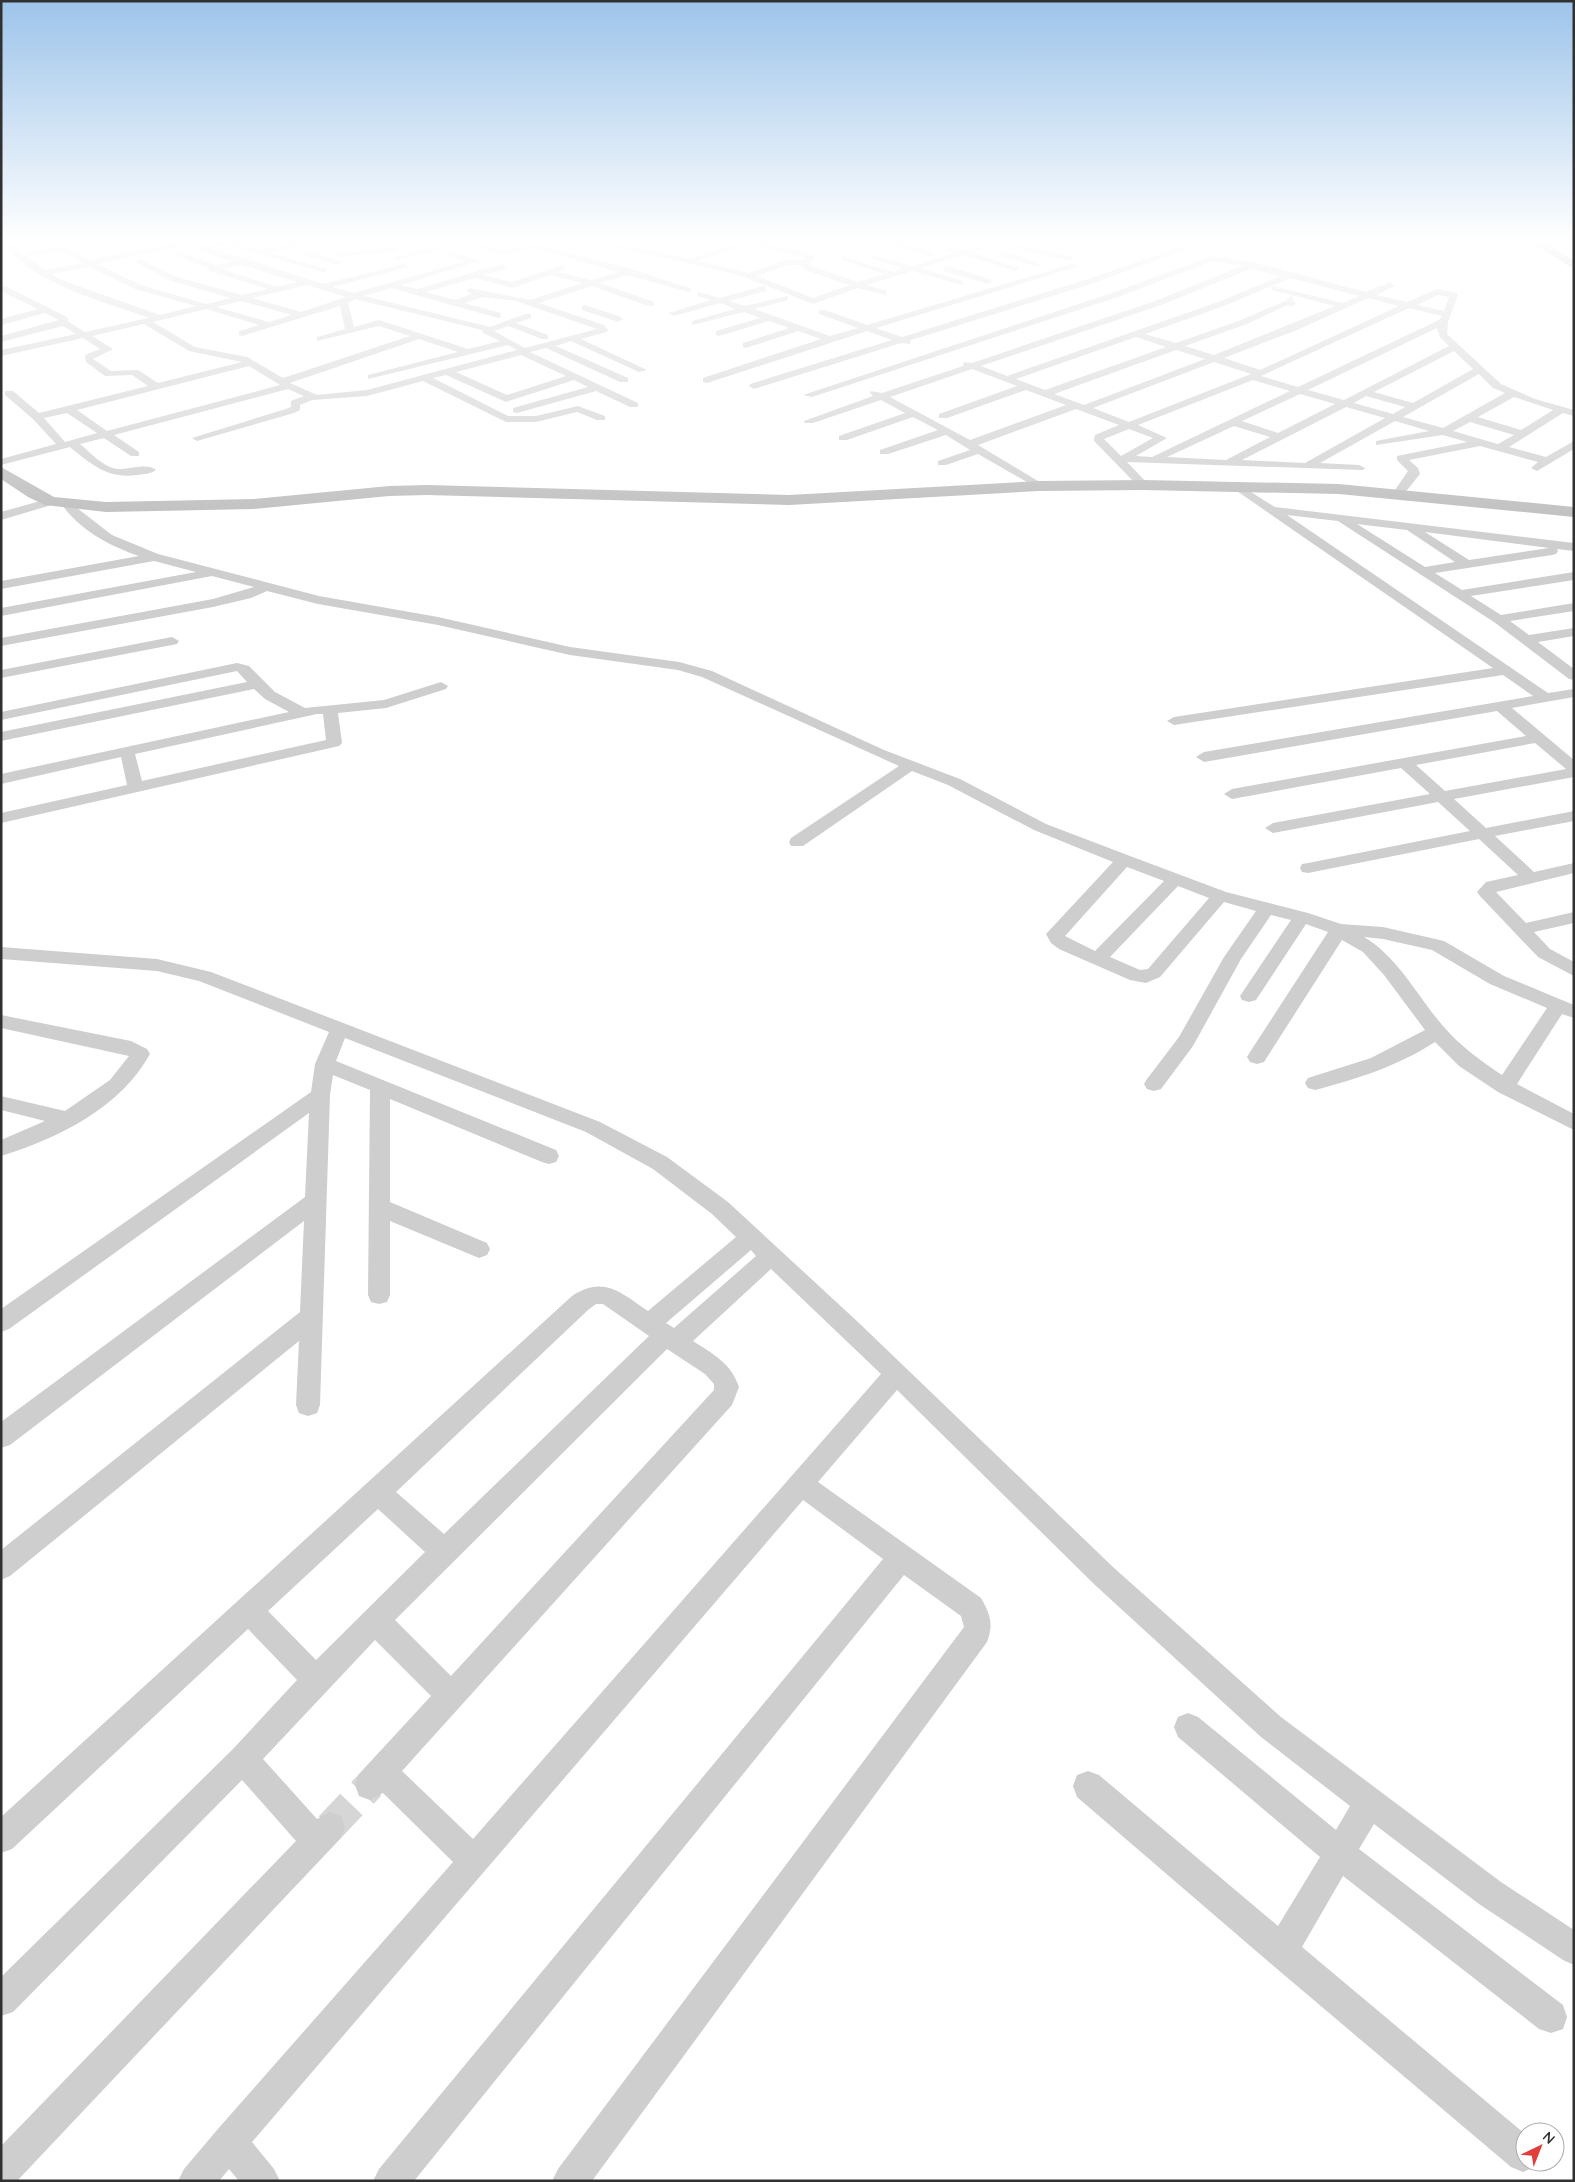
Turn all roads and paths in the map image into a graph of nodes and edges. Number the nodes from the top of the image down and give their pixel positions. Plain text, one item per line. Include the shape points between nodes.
1 (53, 342) edge
2 (96, 342) edge
3 (180, 342) edge
4 (404, 342) edge
5 (437, 342) edge
6 (508, 342) joint
7 (547, 342) joint
8 (586, 342) edge
9 (756, 342) edge
10 (822, 342) edge
11 (898, 342) edge
12 (909, 342) edge
13 (972, 342) edge
14 (1042, 342) edge
15 (1114, 342) edge
16 (1161, 342) edge
17 (1187, 342) edge
18 (1211, 342) edge
19 (1257, 342) edge
20 (1333, 342) edge
21 (1345, 342) edge
22 (1398, 342) edge
23 (1452, 342) edge
24 (746, 345) dead end
25 (1174, 346) junction
26 (1457, 346) junction
27 (390, 347) junction
28 (1237, 350) junction
29 (464, 351) junction
30 (1379, 351) junction
31 (936, 352) junction
32 (1, 353) edge
33 (524, 353) junction
34 (782, 355) junction
35 (1214, 359) junction
36 (431, 361) junction
37 (251, 363) junction
38 (972, 366) junction
39 (1119, 366) junction
40 (815, 368) junction
41 (642, 370) dead end
42 (1479, 370) junction
43 (452, 372) junction
44 (1256, 375) junction
45 (372, 377) dead end
46 (574, 377) junction
47 (1087, 378) junction
48 (426, 379) junction
49 (1007, 379) junction
50 (624, 380) dead end
51 (707, 380) dead end
52 (849, 381) junction
53 (1157, 381) junction
54 (282, 382) junction
55 (157, 386) junction
56 (754, 386) dead end
57 (1027, 386) junction
58 (595, 388) junction
59 (1299, 390) junction
60 (4, 392) edge
61 (1126, 392) junction
62 (1046, 393) junction
63 (1366, 393) junction
64 (1512, 394) junction
65 (808, 395) dead end
66 (882, 396) junction
67 (311, 397) junction
68 (240, 399) junction
69 (1346, 404) junction
70 (634, 405) dead end
71 (1081, 406) junction
72 (1414, 406) junction
73 (68, 409) junction
74 (203, 409) junction
75 (517, 410) dead end
76 (1333, 410) junction
77 (1561, 410) junction
78 (915, 413) junction
79 (1574, 414) edge
80 (943, 416) dead end
81 (37, 417) junction
82 (271, 417) junction
83 (1394, 417) junction
84 (601, 418) dead end
85 (1469, 418) junction
86 (809, 421) dead end
87 (1233, 422) junction
88 (1131, 424) junction
89 (1382, 424) junction
90 (226, 430) junction
91 (947, 431) junction
92 (1446, 431) junction
93 (1523, 434) junction
94 (107, 435) junction
95 (1280, 436) junction
96 (197, 438) dead end
97 (844, 438) dead end
98 (1484, 442) junction
99 (1380, 443) dead end
100 (969, 444) junction
101 (1574, 444) edge
102 (68, 445) junction
103 (1501, 448) junction
104 (980, 450) junction
105 (884, 452) dead end
106 (135, 454) dead end
107 (1122, 459) junction
108 (1153, 460) junction
109 (1546, 461) junction
110 (1, 462) edge
111 (1208, 462) junction
112 (942, 463) dead end
113 (1228, 463) junction
114 (1307, 466) junction
115 (1359, 468) dead end
116 (1535, 469) dead end
117 (150, 470) dead end
118 (1, 472) edge
119 (1143, 485) junction
120 (1039, 486) junction
121 (1220, 487) junction
122 (1238, 487) junction
123 (1399, 493) junction
124 (51, 502) junction
125 (68, 505) junction
126 (1270, 509) junction
127 (1574, 512) edge
128 (1, 516) edge
129 (1340, 518) junction
130 (1408, 526) junction
131 (1469, 534) junction
132 (1430, 540) junction
133 (1574, 547) edge
134 (154, 557) junction
135 (1467, 564) junction
136 (1422, 571) junction
137 (217, 572) junction
138 (1574, 576) edge
139 (1, 585) edge
140 (267, 586) junction
141 (1458, 594) junction
142 (1574, 607) edge
143 (1, 612) edge
144 (1499, 619) junction
145 (1574, 632) edge
146 (1526, 640) junction
147 (172, 641) dead end
148 (1, 642) edge
149 (1574, 657) edge
150 (1553, 661) junction
151 (1506, 670) junction
152 (1, 674) edge
153 (1574, 676) edge
154 (252, 679) junction
155 (441, 686) dead end
156 (1574, 693) edge
157 (1545, 698) junction
158 (1500, 706) junction
159 (330, 709) junction
160 (303, 713) junction
161 (1, 716) edge
162 (1174, 722) dead end
163 (1, 726) edge
164 (1, 737) edge
165 (1538, 738) junction
166 (127, 751) junction
167 (1204, 757) dead end
168 (1404, 762) junction
169 (910, 766) junction
170 (1574, 768) edge
171 (1574, 772) edge
172 (1, 779) edge
173 (136, 788) junction
174 (1232, 794) dead end
175 (1442, 797) junction
176 (1574, 816) edge
177 (1, 818) edge
178 (1273, 828) dead end
179 (1481, 834) junction
180 (797, 842) dead end
181 (1124, 860) junction
182 (1308, 868) dead end
183 (1574, 868) edge
184 (1531, 878) junction
185 (1175, 880) junction
186 (1220, 896) junction
187 (1267, 908) junction
188 (1302, 917) junction
189 (1574, 917) edge
190 (1339, 930) junction
191 (1520, 930) junction
192 (1, 953) edge
193 (1098, 959) junction
194 (1574, 970) edge
195 (1249, 996) dead end
196 (1566, 1009) edge
197 (1, 1021) edge
198 (340, 1027) junction
199 (1437, 1032) junction
200 (1257, 1058) dead end
201 (325, 1064) junction
202 (1315, 1083) dead end
203 (1154, 1084) dead end
204 (380, 1087) junction
205 (1505, 1087) junction
206 (320, 1095) junction
207 (1, 1103) edge
208 (1571, 1115) edge
209 (67, 1118) junction
210 (1, 1148) edge
211 (549, 1156) dead end
212 (316, 1201) junction
213 (380, 1207) junction
214 (751, 1236) junction
215 (480, 1249) dead end
216 (771, 1256) junction
217 (379, 1295) dead end
218 (311, 1317) junction
219 (1, 1322) edge
220 (663, 1333) junction
221 (896, 1374) junction
222 (308, 1404) dead end
223 (1, 1437) edge
224 (801, 1484) junction
225 (378, 1492) junction
226 (444, 1552) junction
227 (902, 1557) junction
228 (1, 1567) edge
229 (249, 1610) junction
230 (376, 1621) junction
231 (316, 1680) junction
232 (451, 1696) junction
233 (1188, 1727) dead end
234 (243, 1759) junction
235 (1088, 1786) dead end
236 (1369, 1803) junction
237 (1, 1838) edge
238 (1339, 1853) junction
239 (474, 1860) junction
240 (1574, 1949) edge
241 (1282, 1952) junction
242 (1, 2000) edge
243 (1551, 2018) dead end
244 (229, 2142) junction
245 (1515, 2149) edge
246 (1, 2172) edge
247 (196, 2181) edge
248 (262, 2181) edge
249 (391, 2181) edge
250 (570, 2181) edge

1 - 32 street
2 - 55 street via 108,349 88,357 89,360 109,374 134,372
3 - 37 street via 192,349 236,356
4 - 27 street
5 - 29 street
6 - 29 street
6 - 33 street via 520,347
7 - 33 street
7 - 50 street
8 - 41 street
9 - 24 street
10 - 34 street
11 - 40 street
12 - 31 street
13 - 31 street
14 - 38 street
15 - 49 street
16 - 25 street
17 - 25 street
18 - 28 street
19 - 28 street
20 - 44 street
21 - 30 street
22 - 30 street
23 - 26 street
25 - 35 street
25 - 39 street
26 - 42 street
26 - 63 street
27 - 36 street
27 - 54 street
28 - 35 street
29 - 36 street
30 - 59 street
31 - 38 street
31 - 52 street
33 - 43 street
33 - 46 street
34 - 40 street
34 - 51 street
35 - 44 street
35 - 53 street
36 - 43 street
36 - 45 street
37 - 54 street
37 - 55 street
38 - 49 street
38 - 66 street
39 - 47 street
39 - 53 street
40 - 52 street
40 - 56 street
42 - 64 street
42 - 72 street
43 - 46 street via 506,399
43 - 48 street
44 - 59 street
44 - 88 street
46 - 58 street
47 - 61 street
47 - 62 street
48 - 67 street via 372,393
48 - 84 street via 506,419 536,419 578,409
49 - 57 street
52 - 65 street
52 - 66 street
53 - 61 street
54 - 67 street
54 - 68 street
54 - 68 street via 229,393
55 - 73 street
57 - 62 street
57 - 80 street
58 - 70 street
58 - 75 street
59 - 69 street
59 - 87 street
60 - 81 street
61 - 71 street
62 - 71 street
63 - 69 street
63 - 72 street
64 - 77 street
64 - 85 street
66 - 78 street
66 - 86 street
67 - 82 street via 295,403 294,410
68 - 74 street
68 - 82 street
69 - 76 street
69 - 83 street
71 - 88 street
71 - 100 street
72 - 83 street
73 - 81 street
73 - 94 street
74 - 90 street
74 - 94 street
76 - 89 street
76 - 95 street
77 - 79 street
77 - 93 street
78 - 91 street
78 - 97 street
81 - 102 street
82 - 90 street
83 - 89 street
83 - 92 street
85 - 92 street
85 - 93 street
87 - 95 street
87 - 108 street
88 - 107 street via 1099,437 1099,442
88 - 107 street via 1162,438
89 - 114 street
90 - 96 street
91 - 100 street
91 - 105 street
92 - 98 street
92 - 99 street
93 - 103 street
94 - 102 street
94 - 106 street
95 - 113 street
98 - 103 street
98 - 123 street via 1401,458 1414,470 1414,474
100 - 104 street
101 - 109 street
102 - 110 street
102 - 117 street via 114,474
103 - 109 street
104 - 112 street
104 - 120 street
107 - 108 street
107 - 119 street
108 - 111 street
109 - 116 street
111 - 113 street
111 - 121 street
113 - 114 street
114 - 115 street
118 - 124 main road via 26,490
119 - 120 main road
119 - 121 main road
120 - 125 main road via 789,500 427,490 212,506
121 - 122 main road
122 - 123 main road
122 - 126 street
123 - 127 main road
124 - 125 main road
124 - 128 street
125 - 134 street via 112,540
126 - 129 street
126 - 151 street
129 - 130 street
129 - 136 street
130 - 131 street
130 - 132 street
131 - 132 street
131 - 133 street
132 - 135 street
133 - 135 street
134 - 137 street
134 - 139 street
135 - 136 street
136 - 141 street
137 - 140 street
137 - 143 street
138 - 141 street
140 - 148 street via 213,603
140 - 169 street via 318,600 438,621 570,651 679,666 715,678
141 - 144 street
142 - 144 street
144 - 146 street
145 - 146 street
146 - 150 street
147 - 152 street
149 - 150 street
150 - 153 street
151 - 157 street
151 - 162 street
154 - 160 street via 269,696
154 - 161 street via 244,669 237,667
154 - 163 street
154 - 164 street
155 - 159 street via 386,704
156 - 157 street
157 - 158 street
158 - 165 street
158 - 167 street
159 - 160 street
159 - 173 street via 334,743
160 - 166 street
165 - 168 street
165 - 170 street
166 - 172 street
166 - 173 street
168 - 174 street
168 - 175 street
169 - 180 street
169 - 181 street via 954,782 1040,827
171 - 175 street
173 - 177 street
175 - 178 street
175 - 179 street
176 - 179 street
179 - 182 street
179 - 184 street
181 - 185 street
181 - 193 street via 1055,934 1066,945
183 - 184 street
184 - 191 street via 1492,886 1486,892
185 - 186 street
185 - 193 street
186 - 187 street
186 - 193 street via 1154,973 1146,977
187 - 188 street
187 - 203 street via 1233,957 1186,1041
188 - 190 street
188 - 195 street
189 - 191 street
190 - 196 street via 1384,933 1438,945 1497,980
190 - 199 street via 1368,948
190 - 200 street
191 - 194 street via 1544,953
192 - 198 street via 157,964 204,976
196 - 205 street
197 - 209 street via 131,1048 140,1054 136,1066 118,1087
198 - 201 street
198 - 214 street via 594,1127 660,1164 720,1208
199 - 202 street via 1387,1062
199 - 205 street via 1466,1061
201 - 204 street
201 - 206 street
204 - 211 street
204 - 213 street
205 - 208 street
206 - 212 street
206 - 219 street
207 - 209 street
209 - 210 street
212 - 218 street
212 - 223 street
213 - 215 street
213 - 217 street
214 - 216 street
214 - 220 street
216 - 220 street
216 - 221 street
218 - 222 street
218 - 228 street
220 - 225 street via 608,1296 590,1295
220 - 226 street
220 - 232 street via 724,1378 727,1387 723,1397
221 - 224 street
221 - 236 street via 1189,1655 1270,1727
224 - 227 street
224 - 239 street
225 - 226 street
225 - 229 street
226 - 230 street
227 - 249 street
227 - 250 street via 971,1607 978,1619 977,1632
229 - 231 street
229 - 237 street
230 - 231 street
230 - 232 street
231 - 234 street
232 - 239 street via 376,1779
233 - 238 street
234 - 242 street
234 - 246 street via 324,1834
235 - 241 street
236 - 238 street
236 - 240 street via 1490,1893
238 - 241 street
238 - 243 street
239 - 244 street
241 - 245 street
244 - 247 street
244 - 248 street

